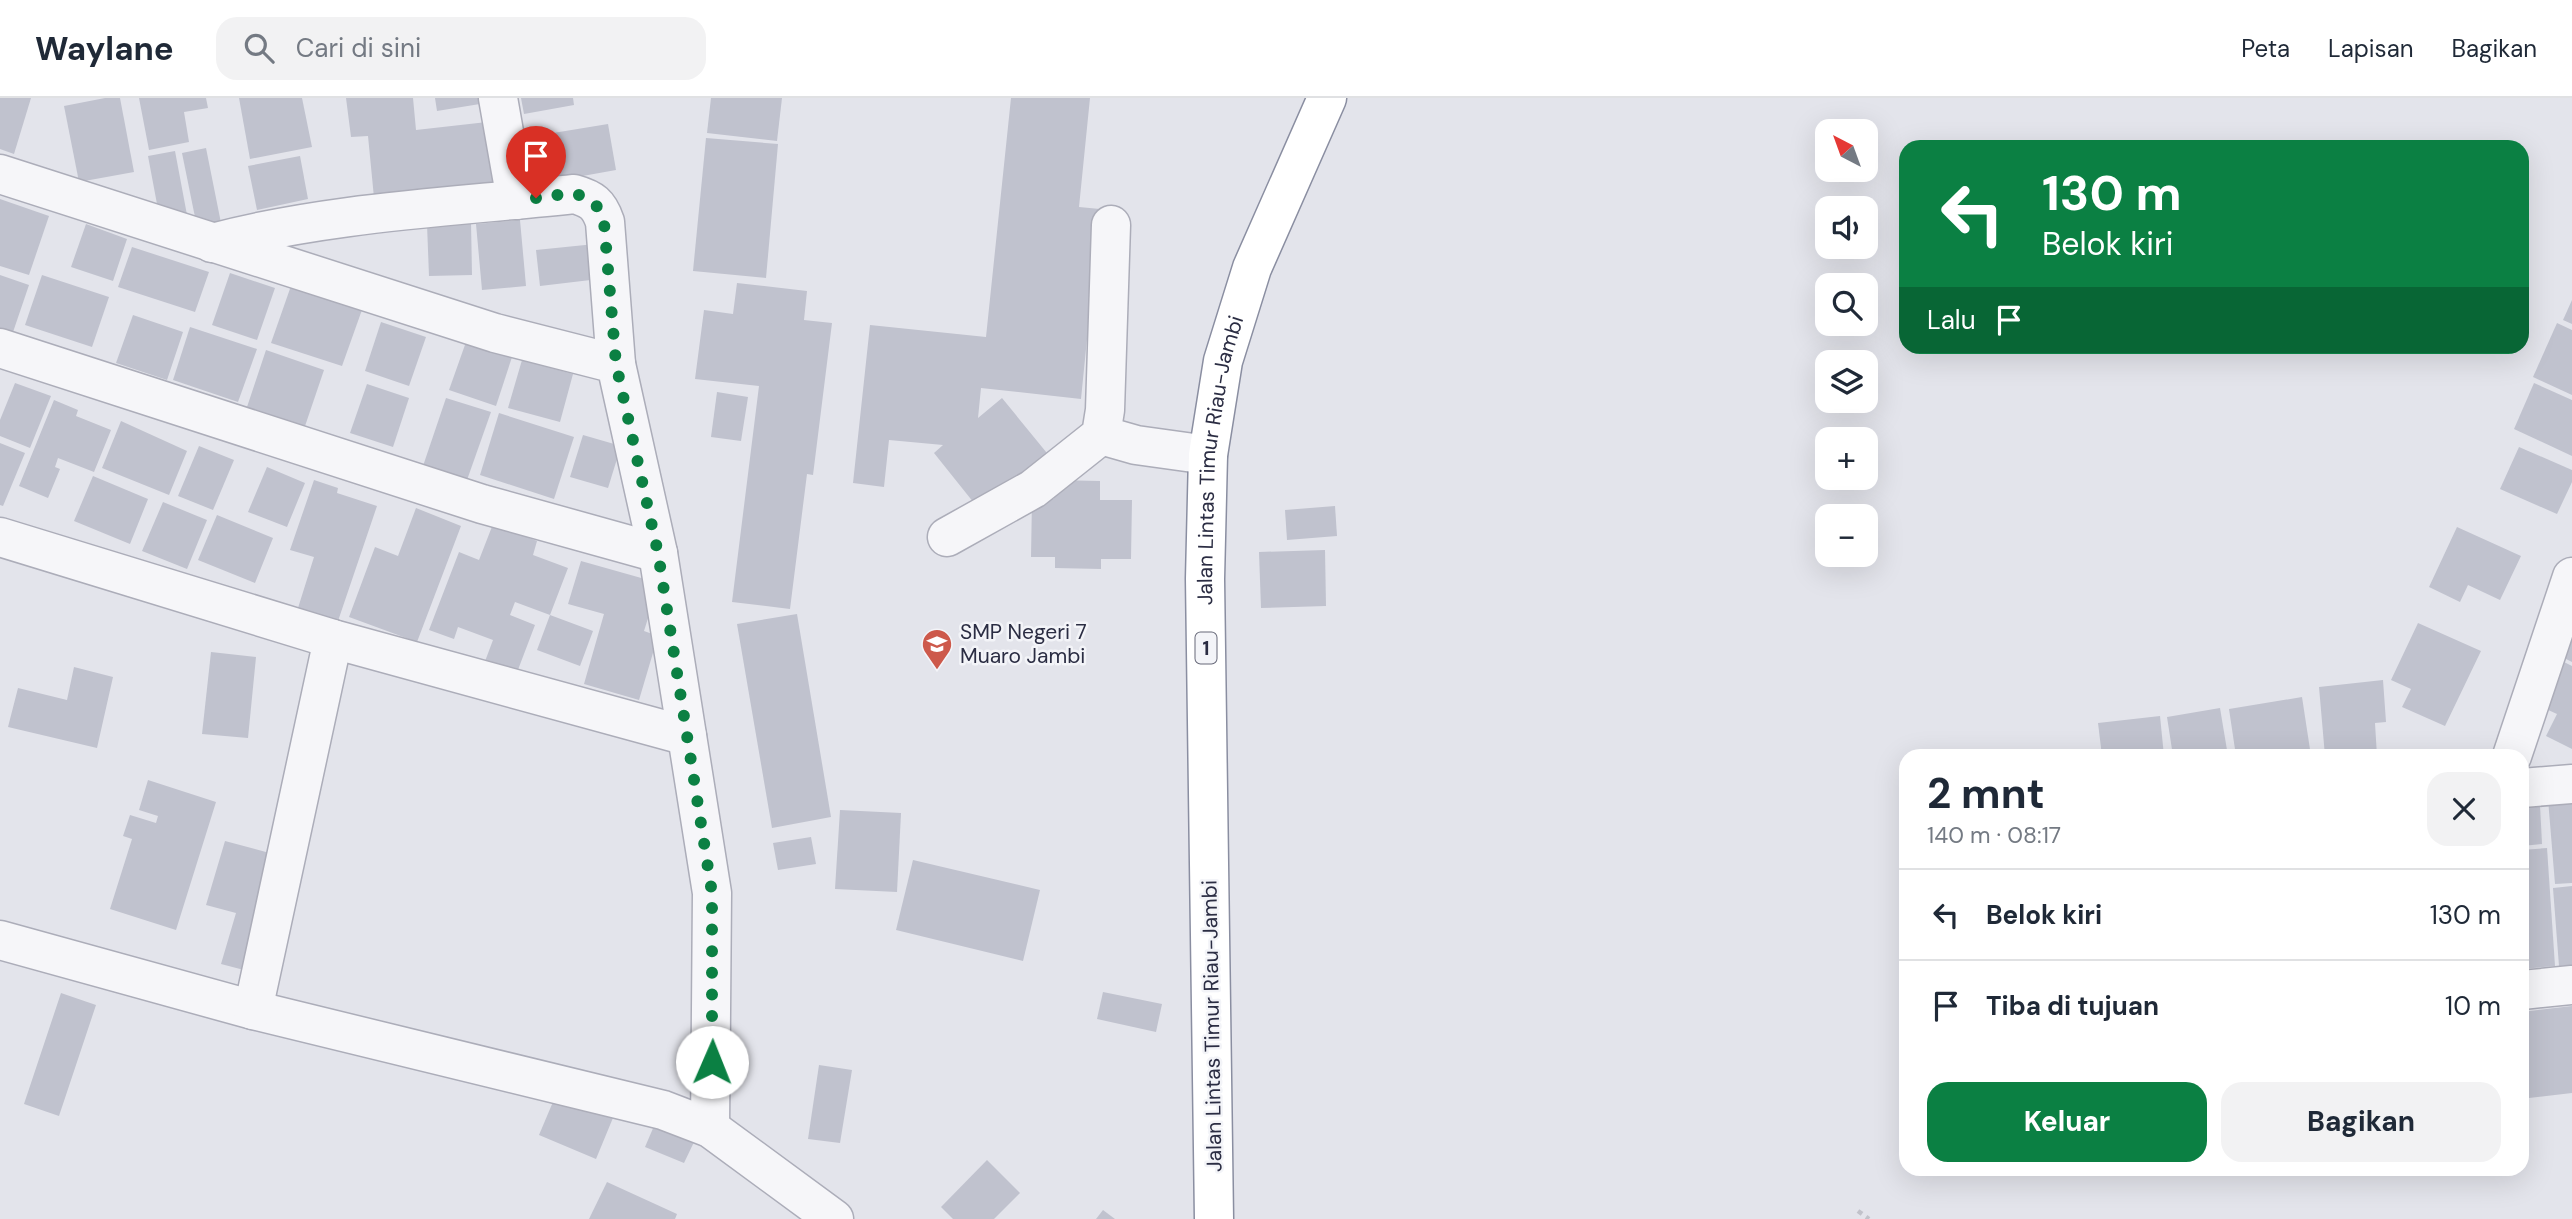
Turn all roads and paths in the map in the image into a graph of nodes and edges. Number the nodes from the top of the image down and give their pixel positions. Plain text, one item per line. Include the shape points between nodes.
1 (498, 98) edge
2 (1326, 98) edge
3 (0, 174) edge
4 (516, 200) junction
5 (1111, 225) dead end
6 (210, 243) junction
7 (0, 348) edge
8 (616, 364) junction
9 (1101, 435) junction
10 (1208, 455) junction
11 (0, 537) edge
12 (947, 537) dead end
13 (658, 553) junction
14 (2572, 577) edge
15 (333, 639) junction
16 (687, 736) junction
17 (2514, 749) edge
18 (2572, 784) edge
19 (2529, 787) edge
20 (0, 940) edge
21 (2572, 985) edge
22 (2529, 989) edge
23 (253, 1010) junction
24 (710, 1128) junction
25 (1858, 1211) dead end
26 (830, 1217) edge
27 (1214, 1219) edge
28 (1870, 1219) edge

1 - 4 street
2 - 10 highway, Jalan Lintas Timur Riau-Jambi / 1 via 1252,268 1223,361
3 - 6 street
4 - 6 street via 341,219
4 - 8 street via 574,194 591,198 601,210
5 - 9 street
6 - 8 street via 495,333
7 - 13 street via 482,504
8 - 13 street
9 - 10 street
9 - 12 street via 1033,489
10 - 27 highway, Jalan Lintas Timur Riau-Jambi / 1 via 1205,579
11 - 15 street
13 - 16 street
14 - 17 street
15 - 16 street
15 - 23 street
16 - 24 street via 712,893
18 - 19 street
20 - 23 street
21 - 22 street
23 - 24 street via 663,1110
24 - 26 street
25 - 28 path

